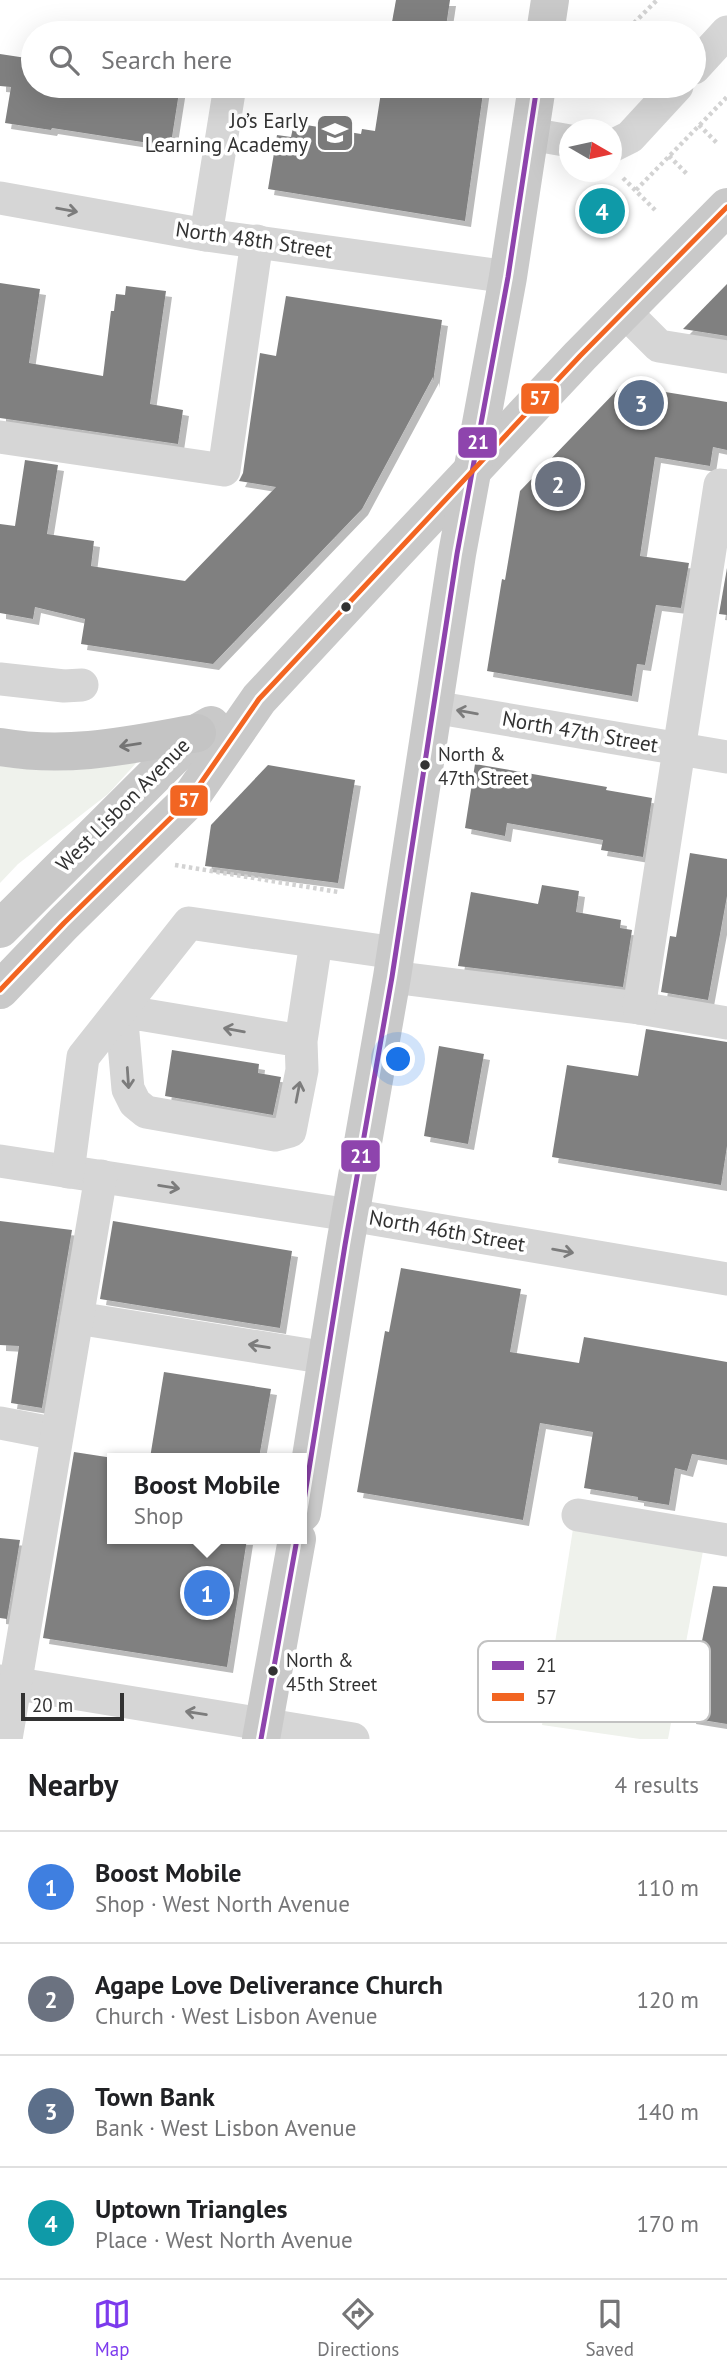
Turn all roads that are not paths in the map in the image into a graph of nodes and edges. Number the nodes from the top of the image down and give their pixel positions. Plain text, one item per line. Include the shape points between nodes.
1 (550, 0) edge
2 (547, 21) edge
3 (727, 32) edge
4 (706, 55) edge
5 (230, 98) edge
6 (535, 98) edge
7 (666, 98) edge
8 (530, 134) junction
9 (559, 139) edge
10 (622, 149) edge
11 (0, 198) edge
12 (727, 207) edge
13 (233, 238) junction
14 (508, 276) junction
15 (624, 311) junction
16 (727, 357) edge
17 (0, 437) edge
18 (470, 471) junction
19 (727, 486) edge
20 (0, 680) edge
21 (82, 685) dead end
22 (260, 699) junction
23 (433, 706) junction
24 (197, 733) junction
25 (0, 747) edge
26 (678, 749) junction
27 (727, 757) edge
28 (0, 929) edge
29 (316, 942) junction
30 (394, 965) junction
31 (0, 990) edge
32 (639, 1009) junction
33 (121, 1011) junction
34 (727, 1023) edge
35 (301, 1041) junction
36 (0, 1161) edge
37 (68, 1172) junction
38 (101, 1176) junction
39 (350, 1215) junction
40 (727, 1279) edge
41 (77, 1318) junction
42 (327, 1358) junction
43 (0, 1423) edge
44 (57, 1434) junction
45 (307, 1482) edge
46 (578, 1515) dead end
47 (727, 1540) edge
48 (296, 1544) edge
49 (7, 1682) edge
50 (262, 1731) edge
51 (6, 1739) edge
52 (353, 1739) edge

1 - 2 main road
3 - 4 street
5 - 13 street
6 - 8 main road
7 - 10 street
8 - 9 street
8 - 14 main road
11 -> 13 street, North 48th Street
12 - 15 main road, West Lisbon Avenue
13 - 14 street, North 48th Street
13 - 17 street via 224,470
14 - 18 main road
15 - 16 street via 659,346
15 - 18 main road, West Lisbon Avenue
18 - 22 main road, West Lisbon Avenue
18 - 23 main road
19 - 26 street via 720,485
20 - 21 street
22 - 24 main road, West Lisbon Avenue
22 - 31 main road, West Lisbon Avenue via 189,800
26 -> 23 street, North 47th Street
23 - 30 main road
24 -> 25 highway via 85,752
24 - 28 main road, West Lisbon Avenue
26 - 27 street, North 47th Street
26 - 32 street
29 - 30 street
29 - 33 street via 189,923
29 - 35 street
30 - 32 street
30 - 39 main road
32 - 34 street
35 -> 33 street
33 -> 35 street via 128,1089 146,1112 275,1135 290,1131 302,1070
33 - 37 street via 83,1057
36 - 37 street, North 46th Street
37 - 38 street, North 46th Street
38 -> 39 street, North 46th Street
38 - 41 street
39 -> 40 street, North 46th Street
39 - 42 main road
42 -> 41 street
41 - 44 street
42 - 45 main road
43 - 44 street
44 - 49 street
46 - 47 street
48 - 50 main road
50 -> 49 street
49 - 51 street
50 - 52 street

